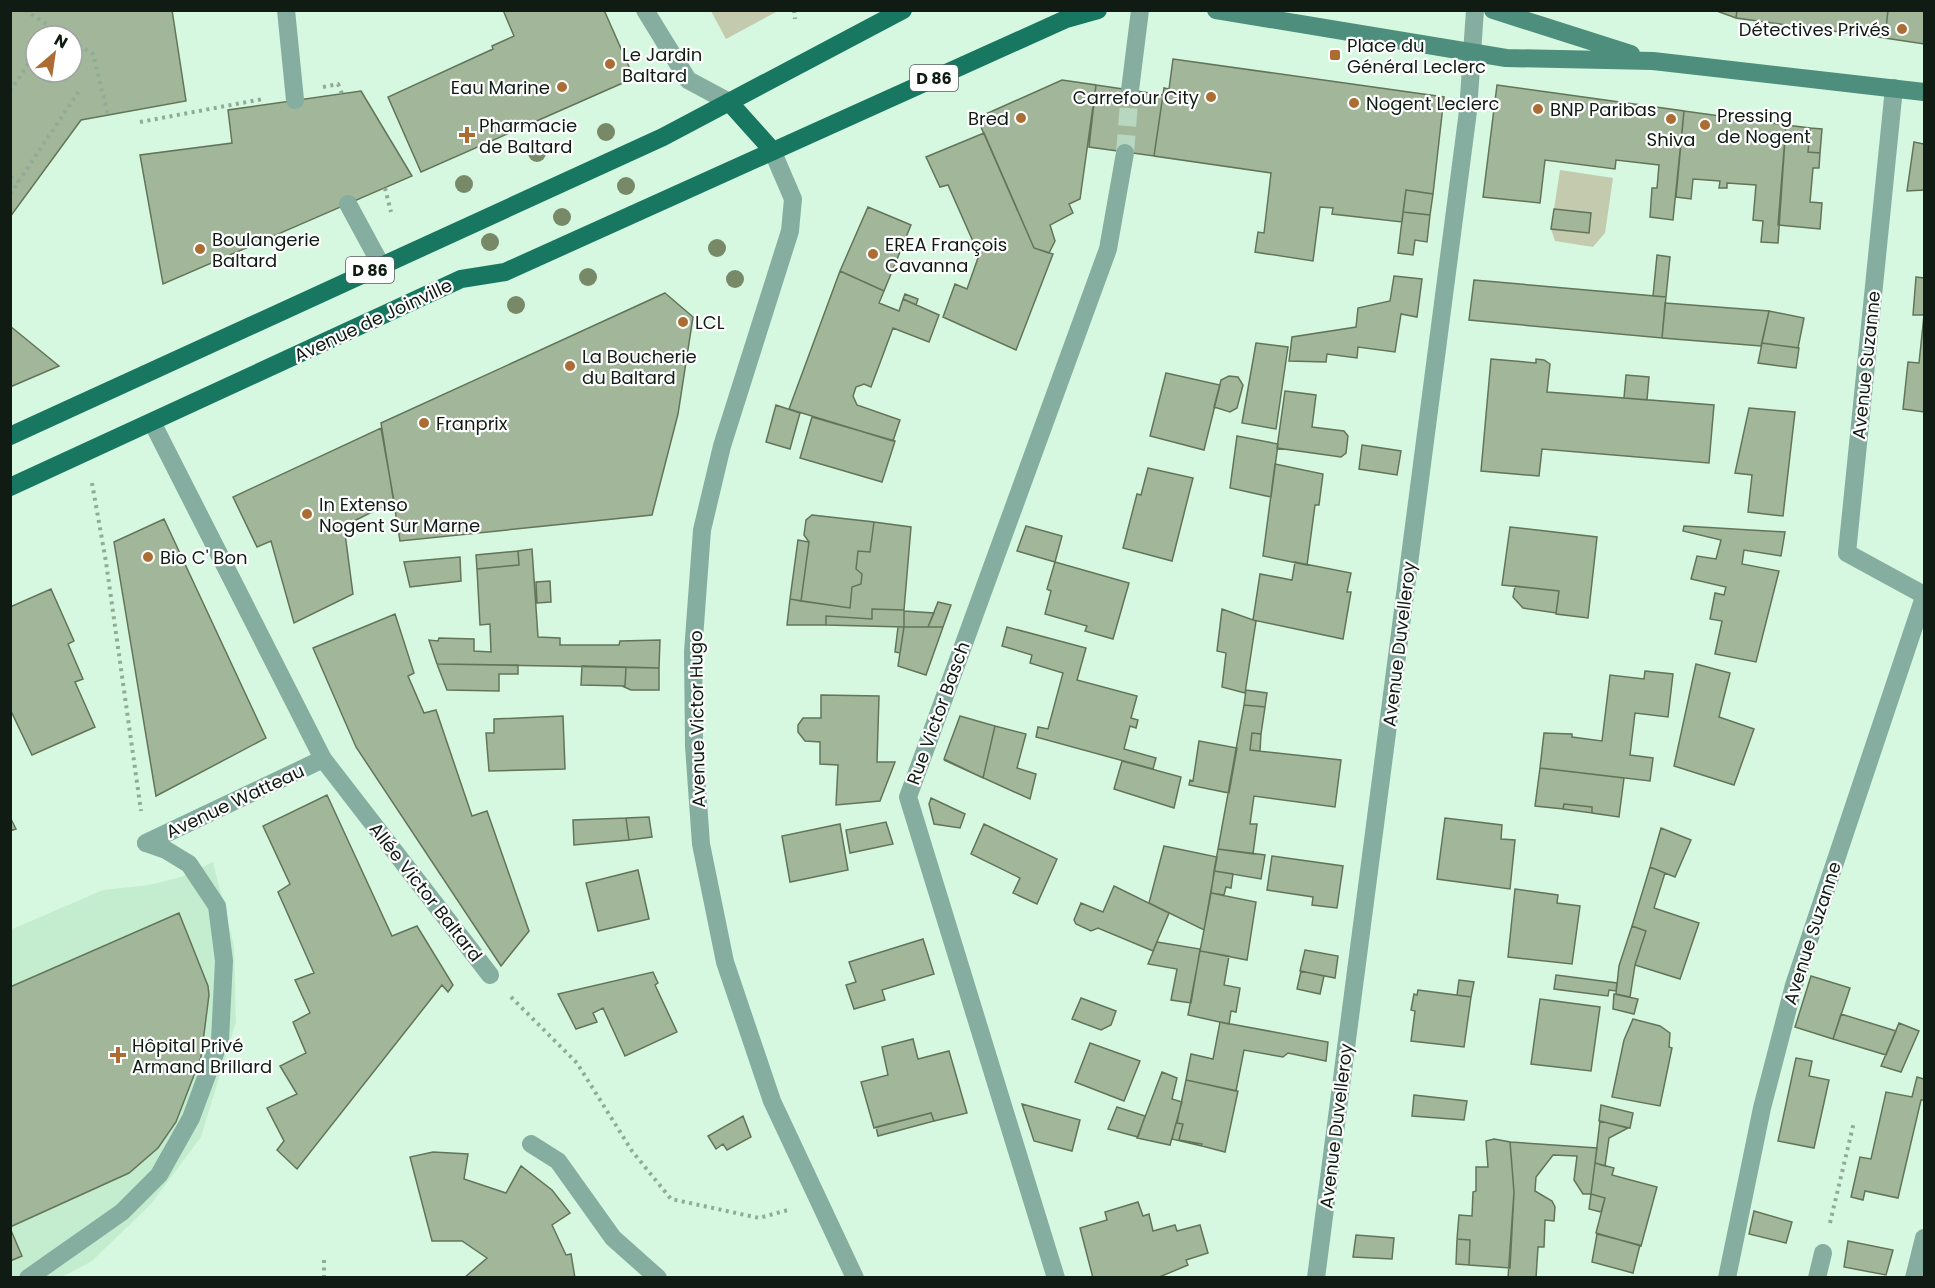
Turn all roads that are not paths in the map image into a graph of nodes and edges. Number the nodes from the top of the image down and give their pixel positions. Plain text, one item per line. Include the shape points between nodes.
1 (286, 10) edge
2 (645, 10) edge
3 (1098, 10) edge
4 (1140, 10) edge
5 (1216, 10) edge
6 (1474, 10) edge
7 (1494, 10) edge
8 (895, 13) edge
9 (1473, 53) junction
10 (1653, 61) junction
11 (1894, 88) junction
12 (1130, 90) tunnel mouth
13 (1924, 92) edge
14 (295, 100) dead end
15 (729, 102) junction
16 (772, 150) junction
17 (1125, 153) tunnel mouth
18 (348, 204) dead end
19 (381, 265) junction
20 (152, 422) junction
21 (10, 436) edge
22 (10, 487) edge
23 (1924, 596) edge
24 (323, 759) junction
25 (490, 975) road end
26 (531, 1144) dead end
27 (1924, 1238) edge
28 (1822, 1253) road end
29 (28, 1278) edge
30 (658, 1278) edge
31 (855, 1278) edge
32 (1056, 1278) edge
33 (1316, 1278) edge
34 (1727, 1278) edge
35 (1817, 1278) edge
36 (1914, 1278) edge

1 - 14 street
2 - 15 street via 688,80
3 - 16 main road, Avenue de Joinville / D 86 via 1066,20
4 - 12 street
5 - 9 main road
6 - 9 street, Avenue Duvelleroy
7 - 10 main road
8 - 15 main road, D 86
9 - 10 main road via 1506,58
9 - 33 street, Avenue Duvelleroy
10 - 11 main road
11 - 13 main road
11 - 23 street, Avenue Suzanne via 1847,553
15 - 16 main road
15 - 19 main road, D 86
16 - 20 main road, Avenue de Joinville / D 86 via 505,272 461,279
16 - 31 street, Avenue Victor Hugo via 793,199 790,231 722,446 702,530 693,652 701,844 725,962 772,1101
17 - 32 street, Rue Victor Basch via 1108,249 908,797
18 - 19 street
19 - 21 main road, D 86
20 - 22 main road, Avenue de Joinville / D 86
20 - 24 street, Allée Victor Baltard
23 - 34 street, Avenue Suzanne via 1794,985 1762,1108
24 - 25 street, Allée Victor Baltard
24 - 29 street, Avenue Watteau via 146,843 189,864 217,906 224,961 220,1040 191,1118 159,1174 122,1212
26 - 30 street via 558,1161 613,1238
27 - 36 street
28 - 35 street

